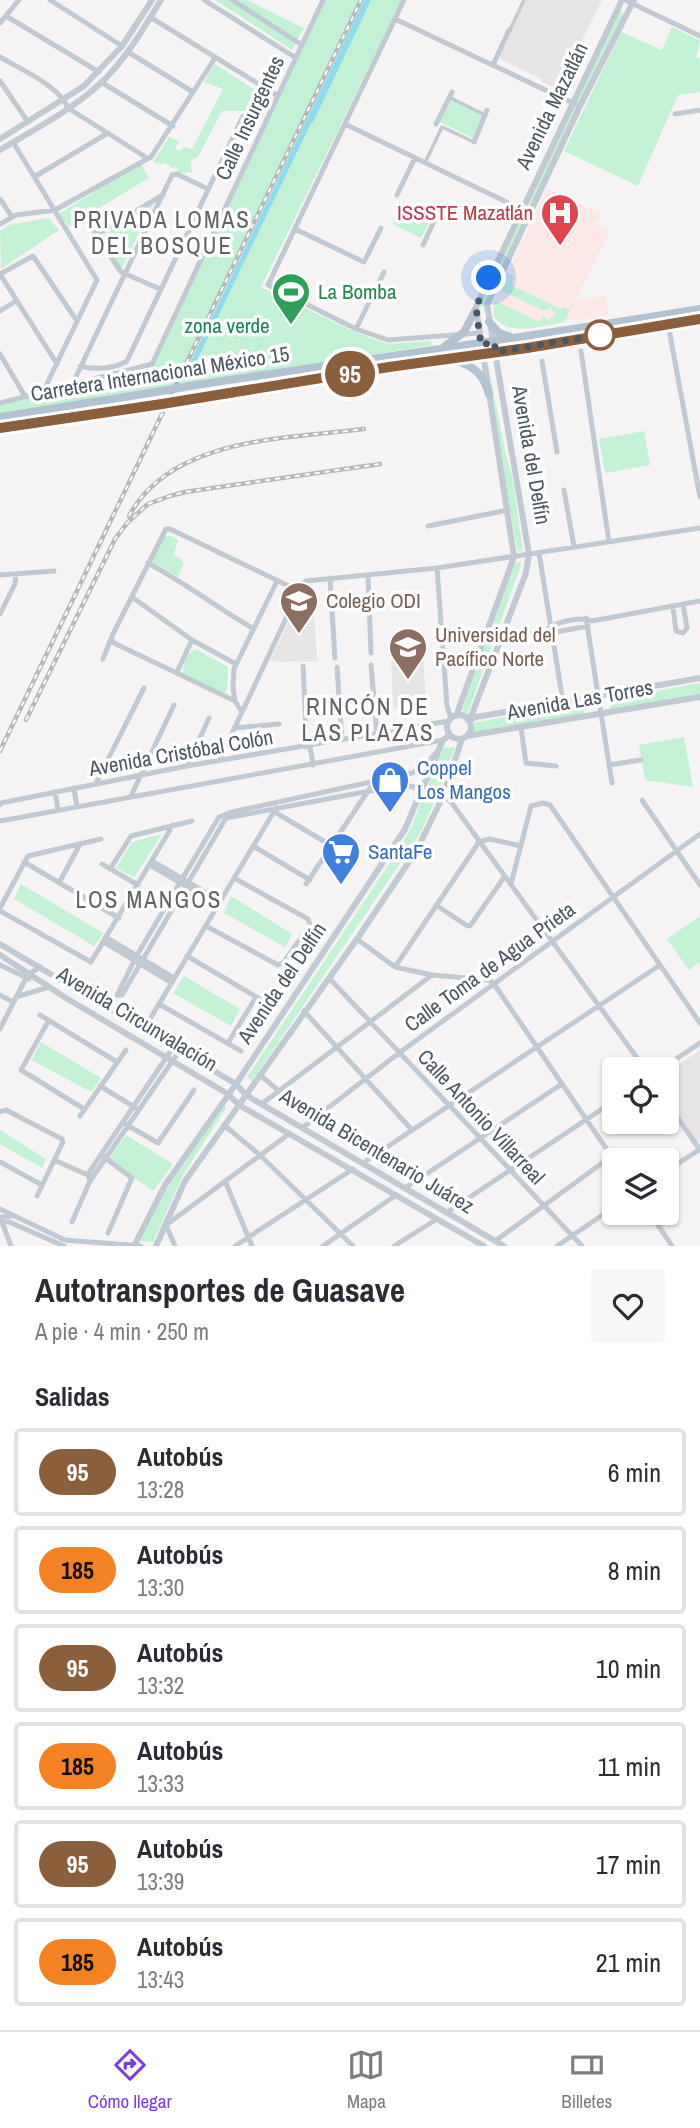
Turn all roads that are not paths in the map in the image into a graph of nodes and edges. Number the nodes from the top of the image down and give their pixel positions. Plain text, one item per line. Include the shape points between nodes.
1 (19, 0) edge
2 (50, 0) edge
3 (152, 0) edge
4 (161, 0) edge
5 (204, 0) edge
6 (232, 0) edge
7 (323, 0) edge
8 (404, 0) edge
9 (524, 0) edge
10 (629, 1) edge
11 (6, 16) junction
12 (150, 17) junction
13 (395, 19) junction
14 (0, 23) edge
15 (509, 30) joint
16 (700, 35) edge
17 (302, 45) junction
18 (125, 49) junction
19 (0, 57) edge
20 (215, 58) junction
21 (296, 58) junction
22 (493, 65) junction
23 (99, 72) junction
24 (0, 81) edge
25 (102, 82) junction
26 (193, 92) junction
27 (450, 95) joint
28 (278, 96) junction
29 (65, 99) junction
30 (577, 105) junction
31 (68, 108) junction
32 (700, 110) edge
33 (486, 112) joint
34 (261, 114) dead end
35 (676, 114) dead end
36 (28, 122) junction
37 (345, 124) junction
38 (439, 125) junction
39 (173, 126) junction
40 (108, 132) junction
41 (0, 139) edge
42 (13, 142) junction
43 (474, 142) joint
44 (0, 150) edge
45 (147, 158) junction
46 (415, 158) junction
47 (425, 163) junction
48 (34, 177) junction
49 (208, 189) junction
50 (163, 195) junction
51 (397, 195) dead end
52 (0, 199) edge
53 (522, 209) junction
54 (55, 210) junction
55 (530, 213) junction
56 (437, 215) dead end
57 (12, 217) junction
58 (0, 224) edge
59 (89, 224) dead end
60 (380, 228) dead end
61 (295, 229) junction
62 (96, 235) junction
63 (423, 245) dead end
64 (384, 272) dead end
65 (0, 274) edge
66 (126, 274) junction
67 (160, 289) junction
68 (16, 301) junction
69 (700, 309) edge
70 (0, 311) edge
71 (475, 311) junction
72 (700, 319) edge
73 (77, 321) junction
74 (489, 322) junction
75 (668, 324) junction
76 (356, 329) junction
77 (464, 332) junction
78 (479, 333) junction
79 (525, 338) junction
80 (494, 342) junction
81 (481, 345) junction
82 (438, 351) junction
83 (496, 352) junction
84 (581, 352) dead end
85 (0, 354) edge
86 (483, 355) junction
87 (451, 360) junction
88 (542, 361) dead end
89 (57, 364) junction
90 (80, 366) junction
91 (72, 385) junction
92 (43, 392) junction
93 (489, 394) junction
94 (26, 396) junction
95 (0, 403) edge
96 (0, 417) edge
97 (0, 428) edge
98 (557, 452) dead end
99 (564, 490) dead end
100 (700, 497) edge
101 (508, 510) junction
102 (428, 526) dead end
103 (700, 528) edge
104 (609, 542) junction
105 (574, 547) junction
106 (539, 553) junction
107 (529, 554) junction
108 (514, 557) junction
109 (148, 563) junction
110 (437, 569) junction
111 (54, 571) dead end
112 (16, 574) junction
113 (0, 575) edge
114 (368, 575) junction
115 (331, 578) junction
116 (277, 581) junction
117 (293, 588) dead end
118 (132, 597) junction
119 (700, 601) edge
120 (683, 604) junction
121 (673, 607) junction
122 (0, 614) edge
123 (589, 620) junction
124 (550, 626) junction
125 (587, 626) junction
126 (254, 629) junction
127 (548, 632) junction
128 (502, 638) junction
129 (112, 640) junction
130 (192, 640) junction
131 (371, 653) dead end
132 (335, 657) dead end
133 (103, 659) dead end
134 (236, 664) junction
135 (371, 665) dead end
136 (303, 666) dead end
137 (337, 667) dead end
138 (177, 672) junction
139 (700, 678) edge
140 (145, 688) dead end
141 (598, 695) junction
142 (700, 697) edge
143 (235, 701) junction
144 (563, 702) junction
145 (174, 705) dead end
146 (242, 712) junction
147 (601, 714) junction
148 (209, 718) dead end
149 (452, 718) junction
150 (468, 720) junction
151 (279, 724) dead end
152 (234, 728) junction
153 (521, 728) junction
154 (377, 734) junction
155 (450, 735) junction
156 (465, 738) junction
157 (342, 740) junction
158 (443, 740) junction
159 (309, 746) junction
160 (438, 751) junction
161 (641, 760) dead end
162 (219, 761) junction
163 (313, 765) junction
164 (609, 765) junction
165 (187, 766) junction
166 (556, 766) dead end
167 (140, 775) junction
168 (372, 782) junction
169 (96, 783) junction
170 (612, 783) dead end
171 (74, 788) junction
172 (370, 790) junction
173 (423, 790) junction
174 (55, 792) junction
175 (131, 796) junction
176 (443, 796) junction
177 (642, 800) dead end
178 (279, 801) junction
179 (1, 804) edge
180 (77, 807) junction
181 (58, 810) junction
182 (274, 810) junction
183 (0, 814) edge
184 (3, 820) edge
185 (192, 821) dead end
186 (173, 825) junction
187 (700, 834) edge
188 (101, 839) dead end
189 (479, 842) junction
190 (80, 844) junction
191 (253, 846) junction
192 (332, 846) junction
193 (521, 846) junction
194 (677, 851) junction
195 (24, 862) junction
196 (151, 863) junction
197 (102, 864) dead end
198 (110, 869) junction
199 (505, 876) junction
200 (234, 878) junction
201 (60, 883) junction
202 (185, 883) junction
203 (512, 884) junction
204 (138, 885) junction
205 (700, 886) edge
206 (613, 897) junction
207 (219, 903) junction
208 (436, 905) junction
209 (0, 910) edge
210 (119, 918) junction
211 (206, 926) junction
212 (357, 939) junction
213 (106, 940) junction
214 (553, 941) junction
215 (0, 944) edge
216 (0, 955) edge
217 (187, 956) junction
218 (139, 960) junction
219 (0, 965) edge
220 (660, 965) junction
221 (41, 967) junction
222 (395, 967) junction
223 (432, 975) junction
224 (27, 976) junction
225 (329, 978) junction
226 (173, 980) junction
227 (494, 984) junction
228 (49, 987) junction
229 (0, 995) edge
230 (256, 997) junction
231 (15, 1000) junction
232 (265, 1002) dead end
233 (159, 1004) junction
234 (600, 1006) junction
235 (304, 1011) junction
236 (40, 1015) dead end
237 (150, 1019) dead end
238 (49, 1020) junction
239 (369, 1021) junction
240 (700, 1023) edge
241 (0, 1029) edge
242 (228, 1043) junction
243 (700, 1043) edge
244 (537, 1047) junction
245 (177, 1048) junction
246 (336, 1048) junction
247 (126, 1050) dead end
248 (241, 1051) dead end
249 (399, 1053) junction
250 (166, 1057) junction
251 (636, 1057) edge
252 (679, 1057) edge
253 (173, 1061) junction
254 (117, 1062) junction
255 (160, 1073) junction
256 (260, 1075) junction
257 (365, 1079) junction
258 (236, 1084) junction
259 (562, 1084) junction
260 (100, 1086) junction
261 (194, 1090) dead end
262 (279, 1091) junction
263 (228, 1094) junction
264 (246, 1095) junction
265 (263, 1103) junction
266 (239, 1105) junction
267 (449, 1105) junction
268 (136, 1108) junction
269 (84, 1109) junction
270 (602, 1109) edge
271 (1, 1110) edge
272 (80, 1116) dead end
273 (586, 1119) junction
274 (679, 1119) edge
275 (125, 1124) junction
276 (224, 1125) junction
277 (302, 1128) junction
278 (412, 1130) junction
279 (289, 1133) junction
280 (479, 1137) junction
281 (606, 1148) edge
282 (700, 1149) edge
283 (260, 1155) junction
284 (103, 1157) junction
285 (54, 1160) junction
286 (0, 1163) edge
287 (363, 1163) junction
288 (679, 1163) edge
289 (602, 1165) edge
290 (353, 1169) junction
291 (510, 1170) junction
292 (90, 1178) junction
293 (225, 1181) junction
294 (42, 1185) junction
295 (405, 1188) junction
296 (396, 1195) junction
297 (37, 1196) dead end
298 (305, 1200) junction
299 (543, 1205) junction
300 (0, 1209) edge
301 (446, 1213) junction
302 (602, 1215) edge
303 (437, 1219) junction
304 (4, 1220) edge
305 (72, 1222) dead end
306 (166, 1225) junction
307 (657, 1225) edge
308 (108, 1233) dead end
309 (340, 1234) junction
310 (572, 1236) junction
311 (249, 1237) junction
312 (51, 1241) edge
313 (495, 1241) junction
314 (91, 1245) edge
315 (11, 1246) edge
316 (64, 1246) edge
317 (136, 1246) edge
318 (156, 1246) edge
319 (175, 1246) edge
320 (235, 1246) edge
321 (252, 1246) edge
322 (323, 1246) edge
323 (353, 1246) edge
324 (394, 1246) edge
325 (485, 1246) edge
326 (504, 1246) edge
327 (557, 1246) edge
328 (582, 1246) edge
329 (672, 1246) edge

1 - 11 street
2 - 18 street
3 - 18 street
4 - 12 street
5 - 21 street
6 - 17 street
7 - 17 street, Calle Insurgentes
8 - 13 street
9 - 15 street
10 - 16 street
10 - 30 street, Avenida Mazatlán
10 - 30 street, Avenida Mazatlán
11 - 14 street
11 - 23 street
12 - 18 street
12 - 20 street
13 - 22 street
13 - 37 street
15 - 22 street
17 - 21 street, Calle Insurgentes
18 - 23 street
18 - 25 street
18 - 26 street
19 - 29 street
20 - 26 street
20 - 28 street
21 - 28 street, Calle Insurgentes
22 - 30 street
23 - 29 street
24 - 36 street
25 - 31 street
25 - 39 street
26 - 39 street
27 - 33 street
27 - 38 street
28 - 91 street, Calle Insurgentes via 152,364
29 - 31 street
29 - 36 street
30 - 53 street, Avenida Mazatlán
30 - 55 street, Avenida Mazatlán
31 - 40 street
31 - 42 street
32 - 35 street
33 - 43 street
34 - 49 street via 243,116
36 - 41 street
37 - 46 street
37 - 61 street
38 - 43 street
38 - 47 street
39 - 45 street via 155,155
40 - 45 street
40 - 48 street
42 - 44 street
42 - 48 street
45 - 54 street
46 - 47 street
46 - 51 street
47 - 53 street
48 - 54 street
49 - 50 street via 174,174
49 - 67 street
50 - 62 street
50 - 66 street
52 - 57 street
53 - 55 street
53 - 71 street, Avenida Mazatlán
54 - 57 street
54 - 73 street via 97,280
55 - 74 street, Avenida Mazatlán via 487,306
56 - 63 street
57 - 58 street
59 - 62 street
60 - 61 street via 363,262
61 - 76 street via 268,285
62 - 66 street
64 - 76 street
65 - 68 street
65 - 73 street via 33,256
66 - 67 street
66 - 90 street
67 - 90 street via 124,363 91,370
68 - 70 street
68 - 89 street
69 - 79 main road, Carretera Internacional México 15
71 - 77 main road
71 - 78 street
72 - 75 main road, Carretera Internacional México 15
73 - 89 street
74 - 79 main road via 502,336
74 - 80 street, Avenida Mazatlán
75 - 83 main road, Carretera Internacional México 15
75 - 100 street
76 - 77 street via 393,340
77 - 78 street
77 - 82 main road
78 - 81 street
79 - 80 main road, Carretera Internacional México 15
80 - 81 main road, Carretera Internacional México 15
80 - 83 street
81 - 82 main road, Carretera Internacional México 15
81 - 86 street
82 - 96 main road, Carretera Internacional México 15, bridge
83 - 86 main road, Carretera Internacional México 15
83 - 107 street, Avenida del Delfín
84 - 104 street
85 - 94 street
86 - 87 main road, Carretera Internacional México 15
86 - 93 street, Avenida del Delfín
87 - 93 main road via 477,370
87 - 97 main road, Carretera Internacional México 15, bridge
88 - 98 street
89 - 92 street
90 - 91 street
91 - 92 street
92 - 94 street
93 - 101 street, Avenida del Delfín
94 - 95 street
99 - 105 street
101 - 102 street
101 - 108 street, Avenida del Delfín
103 - 104 street
104 - 105 street
105 - 106 street
106 - 107 street
106 - 124 street
107 - 108 street
107 - 128 street, Avenida del Delfín
108 - 110 street
108 - 149 street, Avenida del Delfín
109 - 116 street via 163,531 170,529
109 - 118 street
109 - 126 street
110 - 114 street
110 - 149 street via 447,706
111 - 112 street
112 - 113 street
112 - 122 street
114 - 115 street
114 - 131 street
115 - 132 street
115 - 146 street via 306,581 298,593
116 - 117 street
116 - 126 street
118 - 129 street
118 - 130 street
119 - 120 street
120 - 121 street
120 - 121 street via 687,628 683,632 676,631
121 - 123 street
123 - 124 street
123 - 125 street
124 - 127 street
125 - 127 street
125 - 141 street
126 - 134 street
127 - 128 street
127 - 144 street
128 - 150 street, Avenida del Delfín
129 - 133 street
129 - 138 street
130 - 134 street
130 - 138 street
134 - 143 street
135 - 154 street
136 - 159 street
137 - 157 street
138 - 143 street
139 - 141 street, Avenida Las Torres
140 - 169 street
141 - 144 street, Avenida Las Torres
141 - 147 street
142 - 147 street, Avenida Las Torres
143 - 146 street
144 - 150 street, Avenida Las Torres
145 - 167 street
146 - 152 street
147 - 153 street, Avenida Las Torres
147 - 164 street
148 - 165 street
149 - 150 street
149 - 154 street, Avenida Cristóbal Colón
149 - 155 street via 447,729
150 - 156 street via 471,728
151 - 152 street
152 - 162 street
153 - 156 street, Avenida Las Torres
153 - 166 street via 526,762
154 - 157 street, Avenida Cristóbal Colón
155 - 156 street
155 - 158 street
156 - 176 street, Avenida del Delfín
157 - 159 street, Avenida Cristóbal Colón
158 - 160 street, Avenida del Delfín
158 - 163 street, Avenida Cristóbal Colón
159 - 162 street, Avenida Cristóbal Colón
159 - 163 street
160 - 168 street via 412,773
160 - 173 street, Avenida del Delfín
161 - 164 street
162 - 165 street, Avenida Cristóbal Colón
163 - 175 street, Avenida Cristóbal Colón
164 - 170 street
165 - 167 street, Avenida Cristóbal Colón
167 - 169 street, Avenida Cristóbal Colón
167 - 175 street
168 - 172 street
168 - 178 street
169 - 171 street, Avenida Cristóbal Colón
171 - 174 street, Avenida Cristóbal Colón
171 - 180 street
172 - 173 street via 396,786
172 - 182 street
172 - 192 street
173 - 176 street
173 - 258 street, Avenida del Delfín via 385,861
174 - 179 street, Avenida Cristóbal Colón
174 - 181 street
175 - 180 street, Avenida Cristóbal Colón
176 - 189 street
176 - 212 street, Avenida del Delfín via 417,850
177 - 194 street
178 - 182 street
178 - 202 street via 219,817
180 - 181 street, Avenida Cristóbal Colón
181 - 184 street, Avenida Cristóbal Colón
182 - 191 street
182 - 192 street
182 - 202 street via 226,818
183 - 184 street
185 - 186 street
186 - 196 street
186 - 198 street via 131,836
187 - 194 street, Calle Toma de Agua Prieta
188 - 190 street
189 - 193 street via 490,839
189 - 199 street
189 - 208 street
190 - 195 street via 31,854
190 - 201 street
191 - 192 street via 308,882
191 - 200 street
193 - 203 street
193 - 206 street via 531,806 550,805
194 - 205 street
194 - 206 street, Calle Toma de Agua Prieta
195 - 201 street
195 - 209 street
196 - 202 street
196 - 204 street
197 - 198 street
198 - 204 street
199 - 203 street
199 - 208 street via 470,926
200 - 207 street
200 - 211 street via 308,919 310,925 278,965
201 - 210 street
202 - 207 street
202 - 218 street
203 - 214 street
204 - 210 street
206 - 214 street, Calle Toma de Agua Prieta
206 - 220 street
207 - 211 street
208 - 222 street
209 - 213 street via 89,961
210 - 213 street
211 - 217 street
212 - 222 street
212 - 225 street, Avenida del Delfín
213 - 218 street
214 - 227 street, Calle Toma de Agua Prieta
214 - 234 street
215 - 221 street, Avenida Circunvalación
216 - 224 street, Avenida Circunvalación
217 - 226 street
217 - 230 street
218 - 218 street via 116,993 118,997 122,995
218 - 226 street
219 - 224 street
220 - 234 street
220 - 240 street
221 - 224 street, Avenida Circunvalación
221 - 245 street, Avenida Circunvalación
222 - 223 street
223 - 227 street
223 - 239 street
224 - 228 street, Avenida Circunvalación
224 - 231 street, Avenida Circunvalación
225 - 235 street, Avenida del Delfín
225 - 239 street, Calle Antonio Villarreal
226 - 233 street
227 - 244 street
227 - 249 street, Calle Toma de Agua Prieta
228 - 231 street
228 - 250 street, Avenida Circunvalación
229 - 231 street
230 - 232 street
230 - 242 street
231 - 241 street, Avenida Circunvalación
233 - 237 street
233 - 242 street
234 - 244 street
234 - 251 street
235 - 246 street
235 - 256 street, Avenida del Delfín
236 - 238 street
238 - 254 street
238 - 269 street via 21,1070
239 - 246 street
239 - 249 street, Calle Antonio Villarreal
242 - 248 street
243 - 252 street
244 - 259 street
244 - 267 street
245 - 250 street
245 - 253 street
245 - 258 street, Avenida Circunvalación
246 - 257 street
246 - 262 street
247 - 254 street
249 - 257 street, Calle Toma de Agua Prieta
249 - 267 street, Calle Antonio Villarreal
250 - 253 street, Avenida Circunvalación
250 - 255 street
253 - 255 street
253 - 263 street, Avenida Circunvalación
254 - 260 street
255 - 268 street
256 - 262 street
256 - 264 street, Avenida del Delfín
257 - 277 street, Calle Toma de Agua Prieta
257 - 278 street
258 - 263 street, Avenida del Delfín
258 - 264 street, Avenida Bicentenario Juárez
259 - 273 street
259 - 280 street
260 - 268 street
260 - 269 street
261 - 275 street via 160,1142
262 - 265 street
263 - 266 street, Avenida Bicentenario Juárez
263 - 317 street, Avenida del Delfín via 164,1185
264 - 265 street, Avenida Bicentenario Juárez
264 - 266 street, Avenida del Delfín
265 - 277 street, Avenida Bicentenario Juárez
266 - 276 street, Avenida del Delfín
266 - 279 street, Avenida Bicentenario Juárez
267 - 278 street
267 - 280 street, Calle Antonio Villarreal
268 - 275 street
269 - 272 street
270 - 273 street
271 - 285 street via 62,1139
273 - 281 street
273 - 291 street
274 - 282 street
275 - 284 street
276 - 283 street
276 - 306 street, Avenida del Delfín via 185,1181
277 - 287 street, Avenida Bicentenario Juárez
278 - 287 street
279 - 283 street
279 - 290 street, Avenida Bicentenario Juárez
280 - 291 street, Calle Antonio Villarreal
280 - 295 street
282 - 288 street
283 - 293 street
283 - 298 street
284 - 292 street
284 - 308 street via 132,1178
285 - 292 street
285 - 294 street
286 - 294 street
287 - 295 street, Avenida Bicentenario Juárez
289 - 299 street
290 - 296 street, Avenida Bicentenario Juárez
290 - 298 street
291 - 299 street, Calle Antonio Villarreal
291 - 301 street
292 - 305 street
293 - 306 street
293 - 311 street
294 - 297 street
295 - 301 street, Avenida Bicentenario Juárez
296 - 303 street, Avenida Bicentenario Juárez
296 - 309 street
298 - 309 street
298 - 311 street
299 - 310 street, Calle Antonio Villarreal
299 - 313 street
300 - 304 street
301 - 313 street, Avenida Bicentenario Juárez
302 - 310 street
303 - 324 street
303 - 325 street, Avenida Bicentenario Juárez
304 - 312 street
304 - 315 street
306 - 318 street, Avenida del Delfín
306 - 319 street
307 - 329 street
309 - 322 street
309 - 323 street
310 - 327 street
310 - 328 street, Calle Antonio Villarreal
311 - 320 street
311 - 321 street
312 - 314 street
312 - 316 street
313 - 326 street, Avenida Bicentenario Juárez
314 - 317 street

